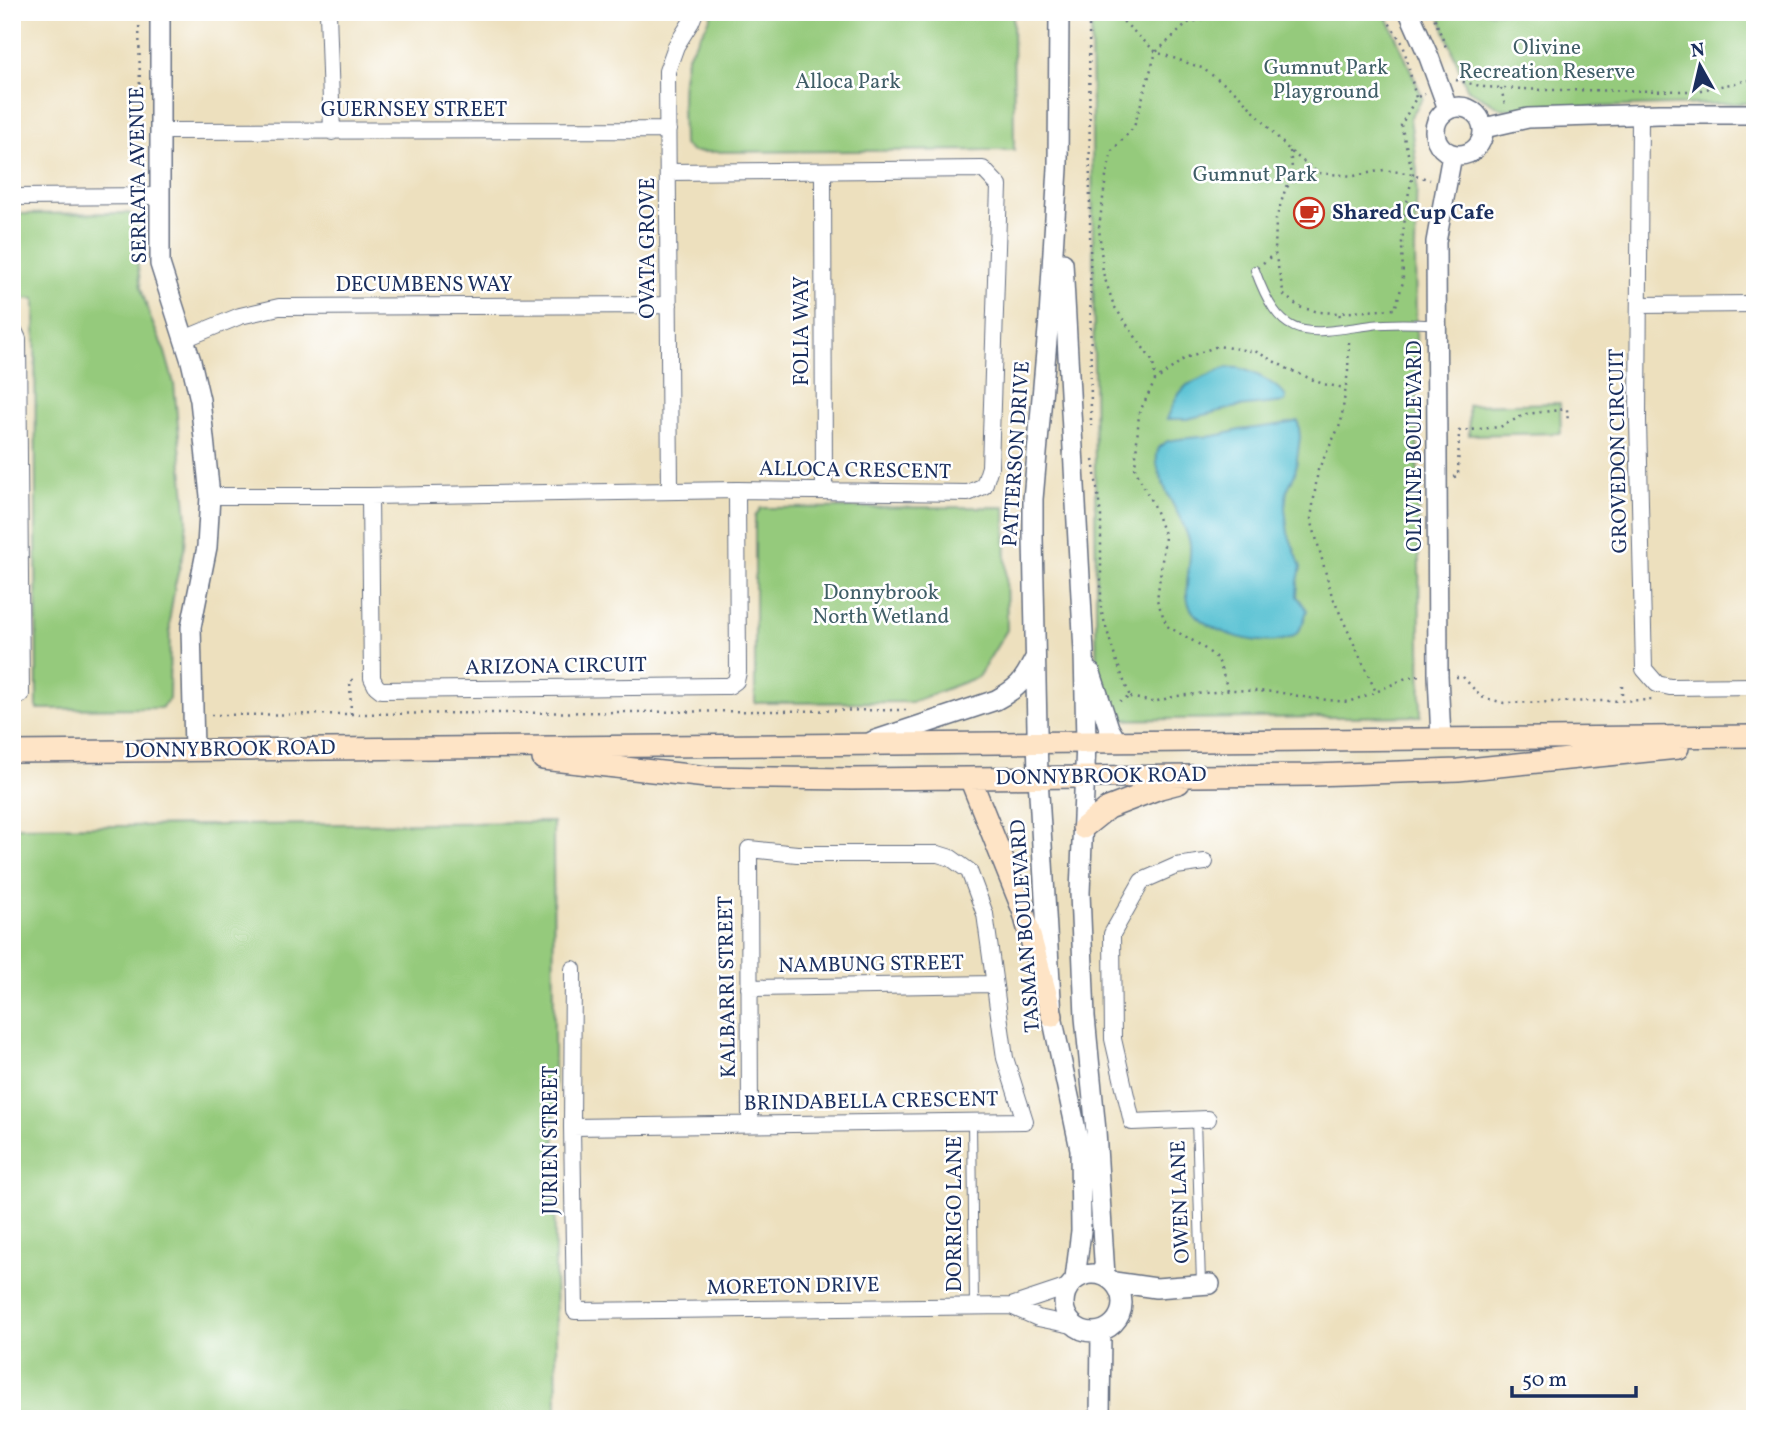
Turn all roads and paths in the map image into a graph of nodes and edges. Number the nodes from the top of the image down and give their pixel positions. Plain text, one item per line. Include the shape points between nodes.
1 (139, 12) edge
2 (160, 12) edge
3 (328, 12) edge
4 (695, 12) edge
5 (1059, 12) edge
6 (1089, 12) edge
7 (1113, 12) edge
8 (1230, 12) edge
9 (1382, 12) edge
10 (1409, 12) edge
11 (1432, 12) edge
12 (1156, 52) junction
13 (1450, 58) dead end
14 (1755, 79) edge
15 (1456, 80) dead end
16 (1416, 98) dead end
17 (141, 104) dead end
18 (1448, 110) junction
19 (1755, 114) edge
20 (1640, 115) junction
21 (1484, 128) junction
22 (668, 130) junction
23 (161, 131) junction
24 (332, 132) junction
25 (1290, 151) junction
26 (1452, 155) junction
27 (1058, 168) junction
28 (823, 171) junction
29 (668, 172) junction
30 (1318, 173) junction
31 (1446, 185) junction
32 (1287, 187) junction
33 (161, 196) junction
34 (12, 197) edge
35 (1255, 270) dead end
36 (1755, 304) edge
37 (669, 305) junction
38 (1639, 305) junction
39 (1339, 313) dead end
40 (1437, 324) junction
41 (12, 326) edge
42 (184, 339) junction
43 (1155, 381) junction
44 (1346, 388) dead end
45 (1568, 422) dead end
46 (1091, 435) dead end
47 (1091, 449) dead end
48 (1438, 481) junction
49 (737, 490) junction
50 (670, 491) junction
51 (824, 491) junction
52 (210, 496) junction
53 (370, 496) junction
54 (1084, 652) junction
55 (1114, 654) dead end
56 (1035, 659) junction
57 (372, 678) junction
58 (1622, 686) dead end
59 (1755, 686) edge
60 (1228, 690) junction
61 (1377, 692) dead end
62 (12, 695) edge
63 (1130, 697) dead end
64 (1622, 700) dead end
65 (909, 710) dead end
66 (351, 714) junction
67 (193, 715) junction
68 (1755, 738) edge
69 (1441, 739) junction
70 (1086, 742) junction
71 (1117, 742) junction
72 (1037, 743) junction
73 (862, 745) junction
74 (447, 748) junction
75 (194, 749) junction
76 (12, 752) edge
77 (1208, 776) junction
78 (1085, 777) junction
79 (970, 778) junction
80 (1038, 778) junction
81 (1083, 828) junction
82 (748, 849) joint
83 (1205, 862) dead end
84 (573, 969) dead end
85 (994, 984) junction
86 (749, 988) junction
87 (1052, 1016) junction
88 (1202, 1119) joint
89 (972, 1121) junction
90 (750, 1124) junction
91 (572, 1127) junction
92 (1109, 1279) junction
93 (1072, 1283) junction
94 (1206, 1284) joint
95 (1156, 1288) junction
96 (974, 1306) junction
97 (1011, 1306) junction
98 (575, 1311) joint
99 (1122, 1311) junction
100 (1072, 1325) junction
101 (1101, 1332) junction
102 (1100, 1419) edge

1 - 17 path
2 - 23 street, SERRATA AVENUE
3 - 24 street
4 - 22 street, OVATA GROVE via 667,71
5 - 27 street, PATTERSON DRIVE
6 - 46 path
7 - 12 path
8 - 12 path via 1188,23
9 - 16 path via 1403,44
10 - 18 street
11 - 13 path
12 - 25 path via 1202,68 1237,93
12 - 43 path via 1134,127 1112,150 1099,228 1103,273 1114,306 1153,362
14 - 15 path via 1696,91 1515,89
18 - 21 street via 1473,110
18 - 26 street via 1440,116 1435,132 1438,144
19 - 20 street
20 - 21 street via 1528,118
20 - 38 street, GROVEDON CIRCUIT
21 - 26 street via 1475,150
22 - 24 street, GUERNSEY STREET
22 - 29 street, OVATA GROVE
23 - 24 street, GUERNSEY STREET
23 - 33 street, SERRATA AVENUE
25 - 30 path
25 - 32 path via 1293,168
26 - 31 street, OLIVINE BOULEVARD
27 - 54 street, PATTERSON DRIVE
27 - 56 street, PATTERSON DRIVE via 1033,499
28 - 29 street, ALLOCA CRESCENT
28 - 51 street, FOLIA WAY
28 - 51 street, ALLOCA CRESCENT via 983,169 999,186 990,467 984,486 968,493
29 - 37 street, OVATA GROVE
30 - 31 path via 1354,176 1384,170
30 - 32 path via 1299,177
31 - 40 street, OLIVINE BOULEVARD via 1436,242
32 - 39 path via 1276,219 1275,253 1283,295 1299,307
33 - 34 street
33 - 42 street, SERRATA AVENUE via 160,264
35 - 40 lane via 1273,311 1286,324 1308,332 1376,324
36 - 38 street
37 - 42 street, DECUMBENS WAY via 279,307 240,316
37 - 50 street, OVATA GROVE
38 - 59 street, GROVEDON CIRCUIT via 1644,669 1657,684 1670,687
40 - 48 street, OLIVINE BOULEVARD
41 - 62 street via 18,339 21,695
42 - 52 street, SERRATA AVENUE via 200,400
43 - 44 path via 1185,359 1218,346 1257,352 1324,384
43 - 60 path via 1139,413 1135,469 1165,537 1157,600 1167,626 1218,659
45 - 48 path via 1567,409 1526,414 1500,427 1459,431 1458,476
47 - 55 path via 1101,516 1101,610
48 - 69 street, OLIVINE BOULEVARD
49 - 50 street, ALLOCA CRESCENT
49 - 51 street, ALLOCA CRESCENT
49 - 57 street, ARIZONA CIRCUIT via 738,672 729,686 381,690
50 - 53 street, ALLOCA CRESCENT
52 - 53 street, ALLOCA CRESCENT
52 - 67 street, SERRATA AVENUE via 207,547 191,627
53 - 57 street
54 - 70 street, PATTERSON DRIVE
54 - 71 street
56 - 72 street, PATTERSON DRIVE
56 - 73 street via 1012,692 996,700
57 - 66 path via 350,680
58 - 64 path
60 - 61 path via 1348,702
60 - 63 path via 1153,702
65 - 66 path
66 - 67 path
67 - 75 street, SERRATA AVENUE
68 - 69 main road, DONNYBROOK ROAD
68 - 77 main road, DONNYBROOK ROAD via 1458,771
69 - 71 main road, DONNYBROOK ROAD
70 - 71 main road, DONNYBROOK ROAD
70 - 72 main road, DONNYBROOK ROAD
70 - 78 street, PATTERSON DRIVE
72 - 73 main road, DONNYBROOK ROAD
72 - 80 street, TASMAN BOULEVARD
73 - 74 main road, DONNYBROOK ROAD
74 - 75 main road, DONNYBROOK ROAD
74 - 79 main road, DONNYBROOK ROAD via 707,776
75 - 76 main road, DONNYBROOK ROAD
77 - 78 main road, DONNYBROOK ROAD
77 - 81 main road via 1108,808
78 - 80 main road, DONNYBROOK ROAD
78 - 81 street
79 - 80 main road, DONNYBROOK ROAD
79 - 87 main road via 1023,910
80 - 87 street, TASMAN BOULEVARD
81 - 92 street via 1084,1003
82 - 85 street, BRINDABELLA CRESCENT via 951,858 969,871 985,914
82 - 86 street, KALBARRI STREET
83 - 88 street via 1176,866 1142,881 1112,934 1113,1039 1132,1122
84 - 91 street, JURIEN STREET
85 - 86 street, NAMBUNG STREET
85 - 89 street, BRINDABELLA CRESCENT via 1005,1058 1025,1121
86 - 90 street, KALBARRI STREET
87 - 93 street, TASMAN BOULEVARD via 1080,1149 1081,1231
88 - 94 lane, OWEN LANE
89 - 90 street, BRINDABELLA CRESCENT
89 - 96 lane, DORRIGO LANE
90 - 91 street, BRINDABELLA CRESCENT
91 - 98 street, JURIEN STREET
92 - 93 street via 1091,1274
92 - 95 street
92 - 99 street via 1120,1290
93 - 97 street, MORETON DRIVE
93 - 100 street via 1063,1307
94 - 95 street
95 - 99 street
96 - 97 street, MORETON DRIVE
96 - 98 street, MORETON DRIVE
97 - 100 street, MORETON DRIVE
99 - 101 street via 1118,1320
100 - 101 street via 1081,1331
101 - 102 street

